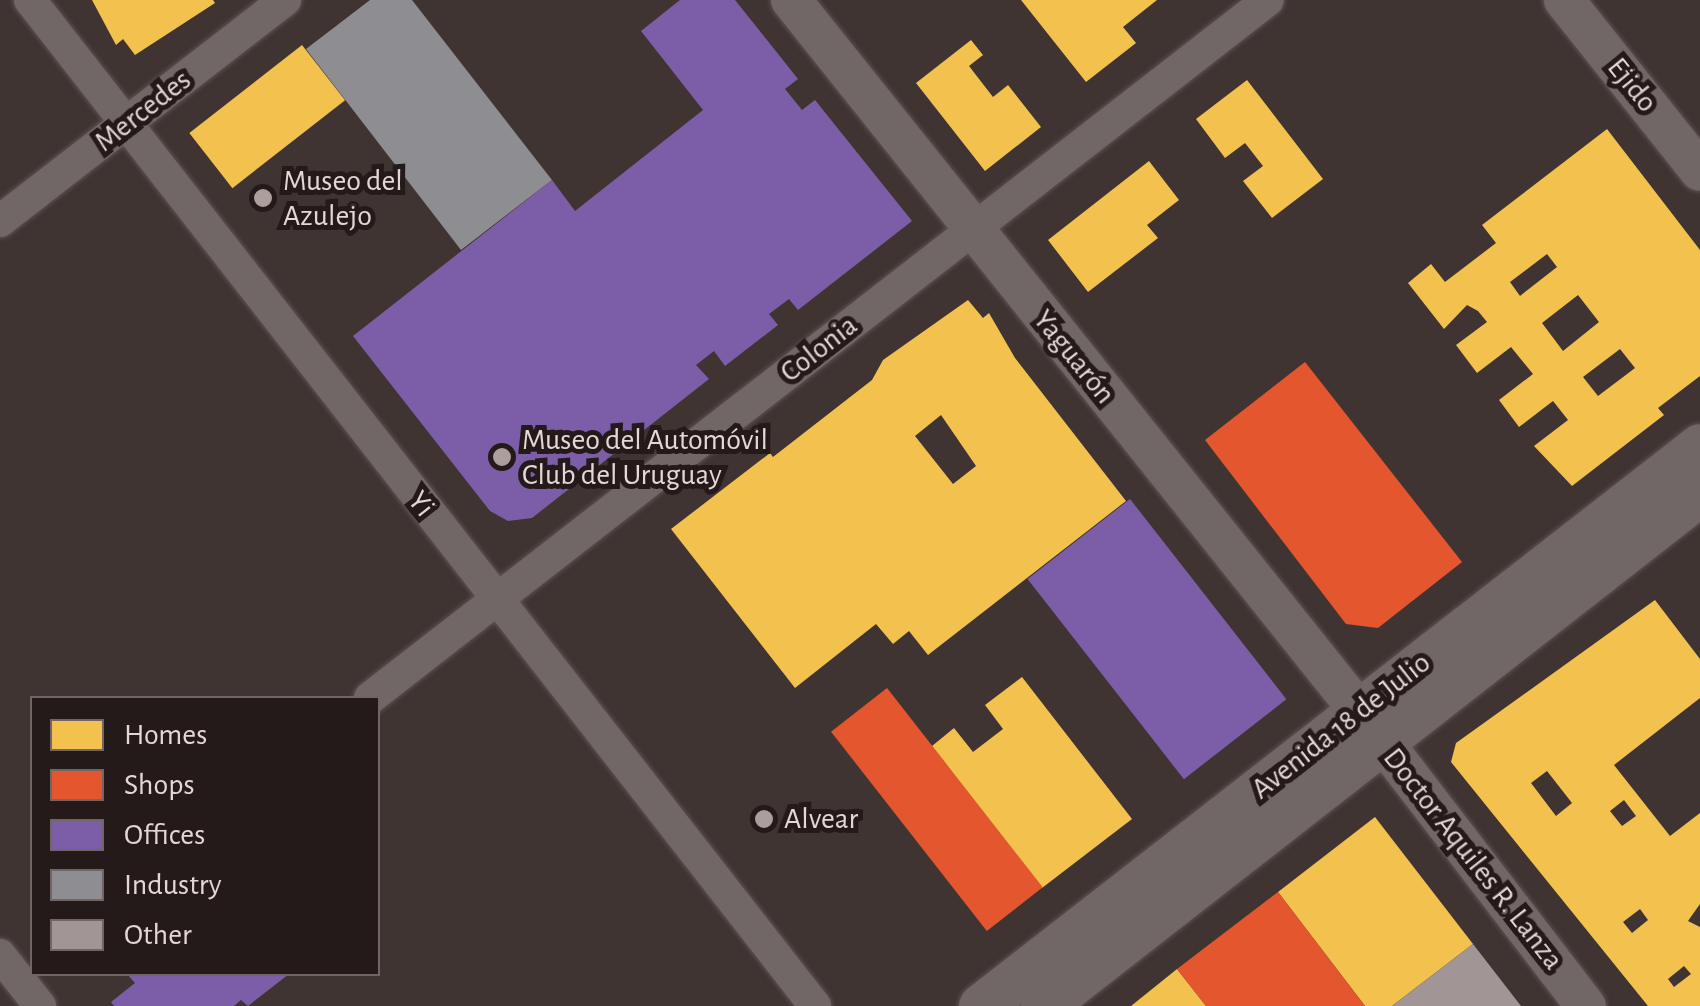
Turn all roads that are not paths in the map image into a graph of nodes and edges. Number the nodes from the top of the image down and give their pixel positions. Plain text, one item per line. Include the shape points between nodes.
1 (30, 0) edge
2 (285, 0) edge
3 (791, 0) edge
4 (1268, 0) edge
5 (1564, 0) edge
6 (126, 124) junction
7 (1700, 171) edge
8 (0, 221) edge
9 (972, 230) junction
10 (1700, 446) edge
11 (1700, 493) edge
12 (496, 601) junction
13 (373, 696) edge
14 (1371, 727) junction
15 (12, 969) edge
16 (40, 1006) edge
17 (814, 1006) edge
18 (980, 1006) edge
19 (1043, 1006) edge
20 (1586, 1006) edge

1 - 6 street, Yi
2 - 6 street, Mercedes
3 - 9 street, Yaguarón
4 - 9 street, Colonia
5 - 7 street, Ejido
6 - 8 street, Mercedes
6 - 12 street, Yi
9 - 12 street, Colonia
9 - 14 street, Yaguarón
10 - 14 main road, Avenida 18 de Julio
11 - 14 main road, Avenida 18 de Julio
12 - 13 street, Colonia
12 - 17 street, Yi
14 - 18 main road, Avenida 18 de Julio
14 - 19 main road, Avenida 18 de Julio
14 - 20 street, Doctor Aquiles R. Lanza
15 - 16 street

